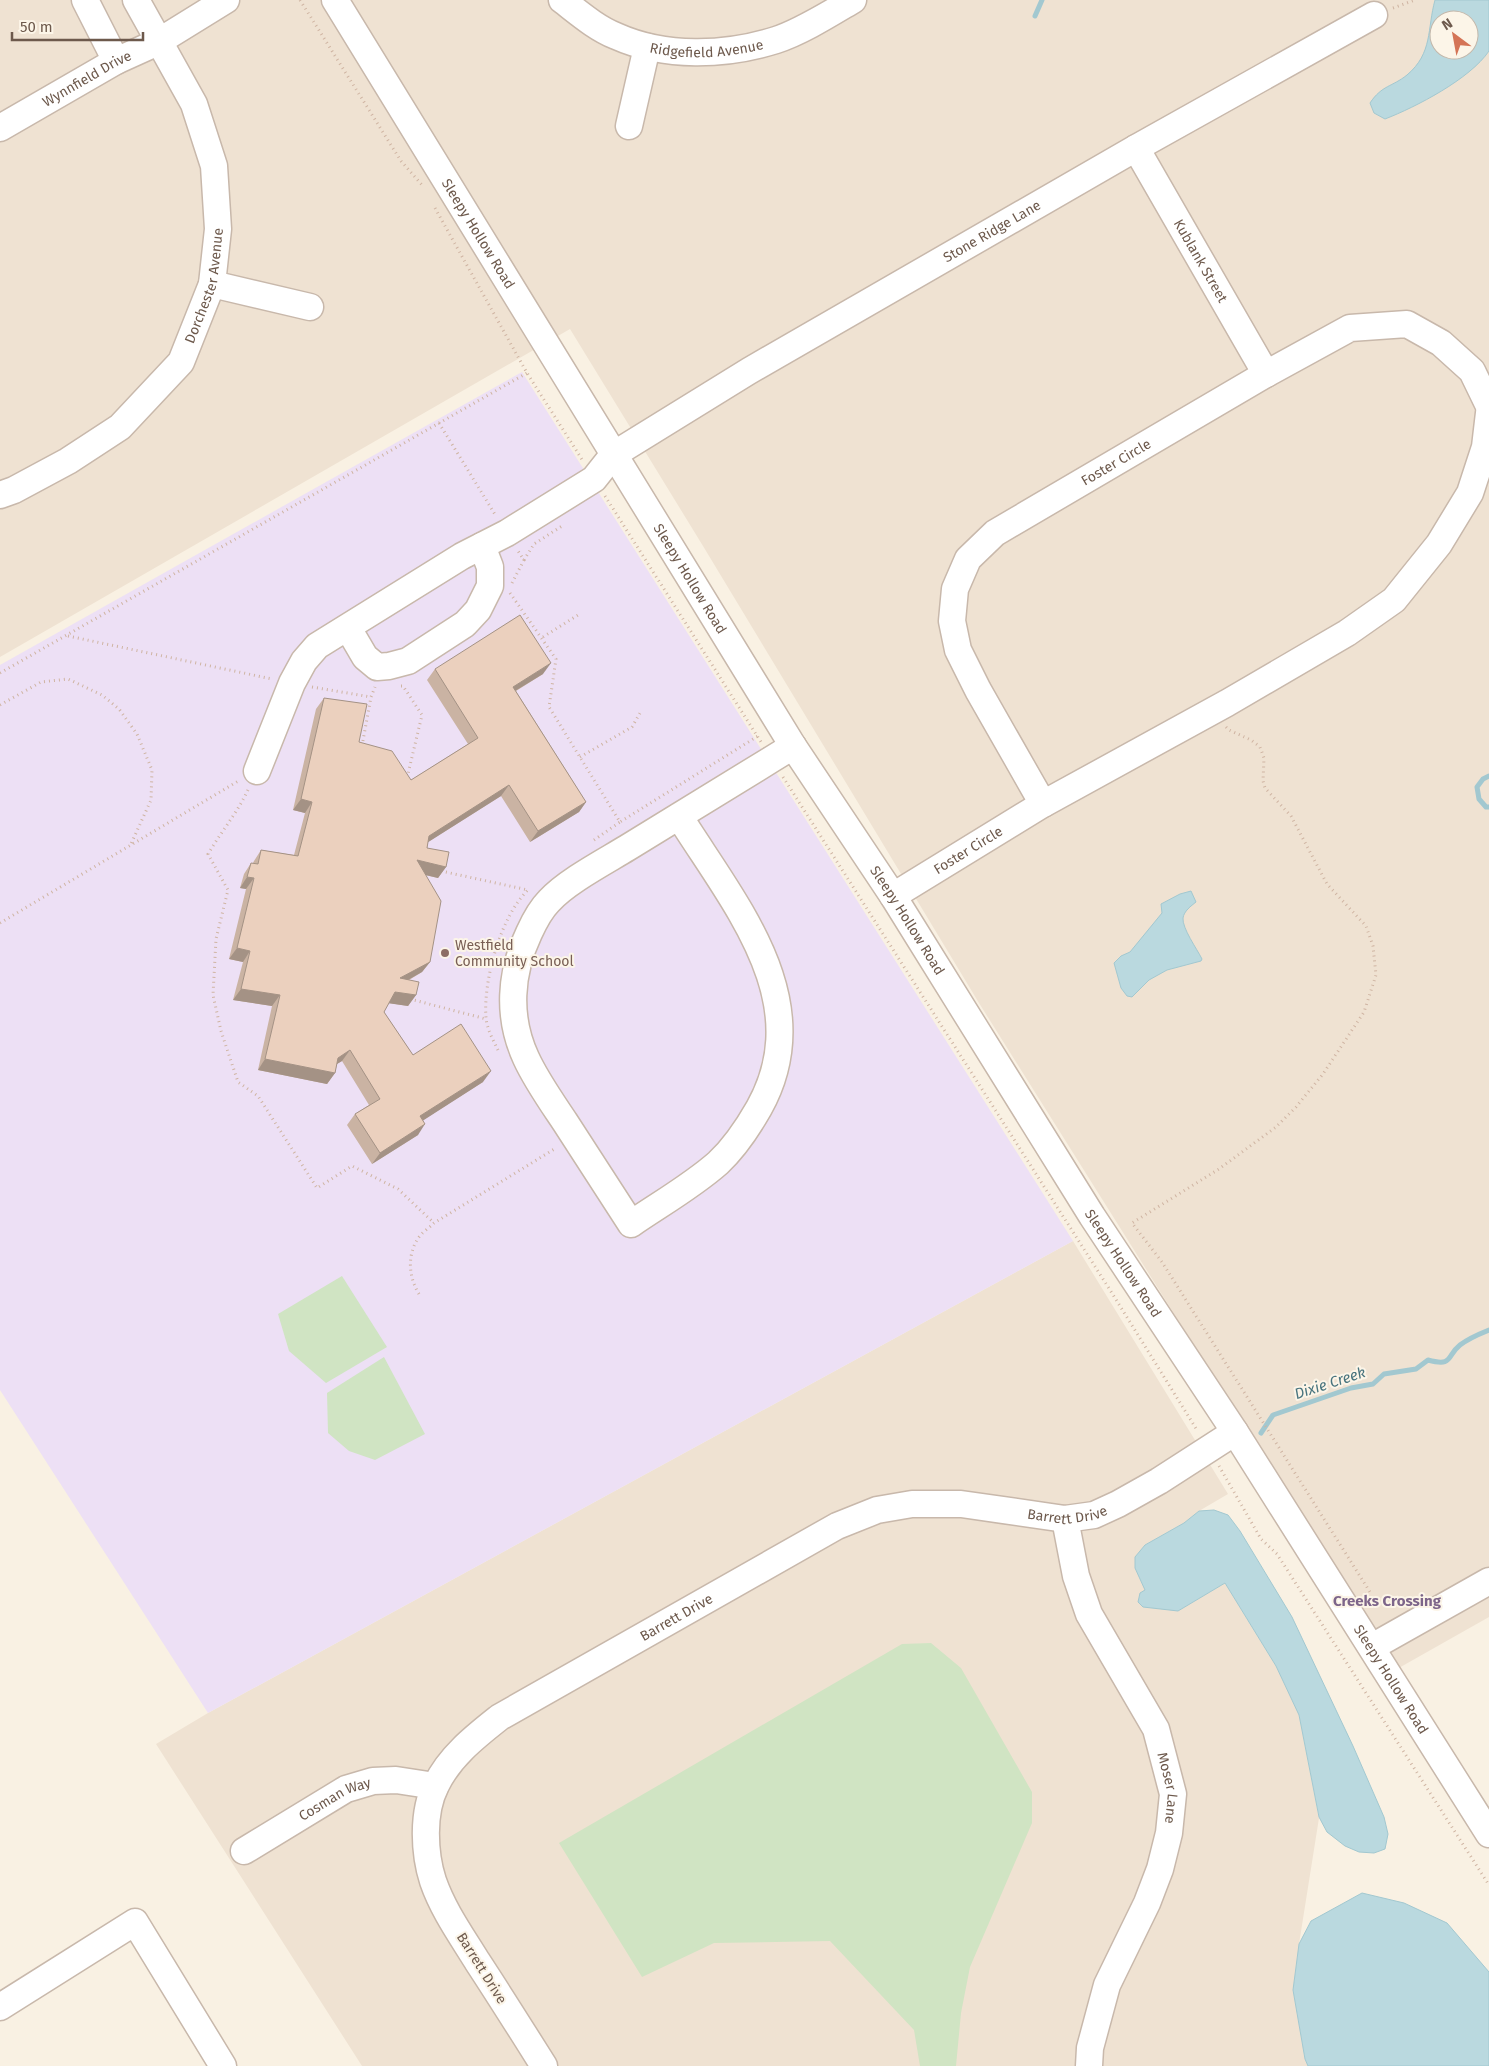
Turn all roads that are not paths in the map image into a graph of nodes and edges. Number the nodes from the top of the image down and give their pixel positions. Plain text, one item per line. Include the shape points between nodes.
1 (85, 0) edge
2 (136, 0) edge
3 (226, 0) edge
4 (335, 0) edge
5 (562, 0) edge
6 (853, 0) edge
7 (1374, 15) dead end
8 (158, 42) junction
9 (648, 47) junction
10 (116, 61) junction
11 (629, 126) dead end
12 (0, 128) edge
13 (1136, 148) junction
14 (212, 284) junction
15 (310, 307) dead end
16 (1266, 374) junction
17 (1489, 406) edge
18 (1489, 412) edge
19 (613, 455) junction
20 (0, 495) edge
21 (482, 546) junction
22 (348, 628) junction
23 (782, 753) junction
24 (257, 771) road end
25 (1043, 804) junction
26 (679, 816) junction
27 (893, 896) junction
28 (1234, 1432) junction
29 (1065, 1520) junction
30 (1489, 1581) edge
31 (1372, 1647) junction
32 (435, 1786) junction
33 (1489, 1834) edge
34 (244, 1852) dead end
35 (0, 2007) edge
36 (223, 2066) edge
37 (544, 2066) edge
38 (1089, 2066) edge

1 - 10 street
2 - 8 street, Dorchester Avenue
3 - 8 street, Wynnfield Drive
4 - 19 street, Sleepy Hollow Road
5 - 9 street, Ridgefield Avenue via 615,36
6 - 9 street, Ridgefield Avenue via 778,40 750,47 690,53
7 - 13 street, Stone Ridge Lane
8 - 10 street, Wynnfield Drive
8 - 14 street, Dorchester Avenue via 194,104 214,166 218,229
9 - 11 street
10 - 12 street, Wynnfield Drive
13 - 16 street, Kublank Street
13 - 19 street, Stone Ridge Lane via 749,371
14 - 15 street
14 - 20 street, Dorchester Avenue via 182,362 120,427 68,461
16 - 17 street, Foster Circle via 1350,328 1407,324 1441,343 1472,372
16 - 25 street, Foster Circle via 995,532 968,559 955,589 952,621 958,650
18 - 25 street, Foster Circle via 1484,447 1470,493 1439,544 1394,600 1347,633
19 - 21 street, Stone Ridge Lane via 600,493
19 - 23 street, Sleepy Hollow Road
21 - 22 street, Stone Ridge Lane
21 - 22 street via 490,567 490,586 478,610 465,624 408,661 377,667 365,658
22 - 24 street, Stone Ridge Lane via 317,646 304,661
23 - 26 street
23 - 27 street, Sleepy Hollow Road
25 - 27 street, Foster Circle
26 - 26 street via 573,882 550,900 533,924 522,949 513,993 516,1029 532,1070 631,1224 703,1175 735,1145 762,1102 778,1060 778,1004 765,959 711,864
27 - 28 street, Sleepy Hollow Road via 1092,1216
28 - 29 street, Barrett Drive via 1118,1504 1094,1516
28 - 31 street, Sleepy Hollow Road
29 - 32 street, Barrett Drive via 961,1504 912,1504 877,1510 837,1526 500,1717 476,1735 448,1764
29 - 38 street, Moser Lane via 1076,1576 1089,1614 1156,1729 1173,1794 1169,1833 1160,1868 1147,1903 1107,1985 1090,2048
30 - 31 street
31 - 33 street, Sleepy Hollow Road
32 - 34 street, Cosman Way via 396,1780 373,1781 346,1789
32 - 37 street, Barrett Drive via 428,1812 427,1835 433,1880 452,1921
35 - 36 street via 135,1922

